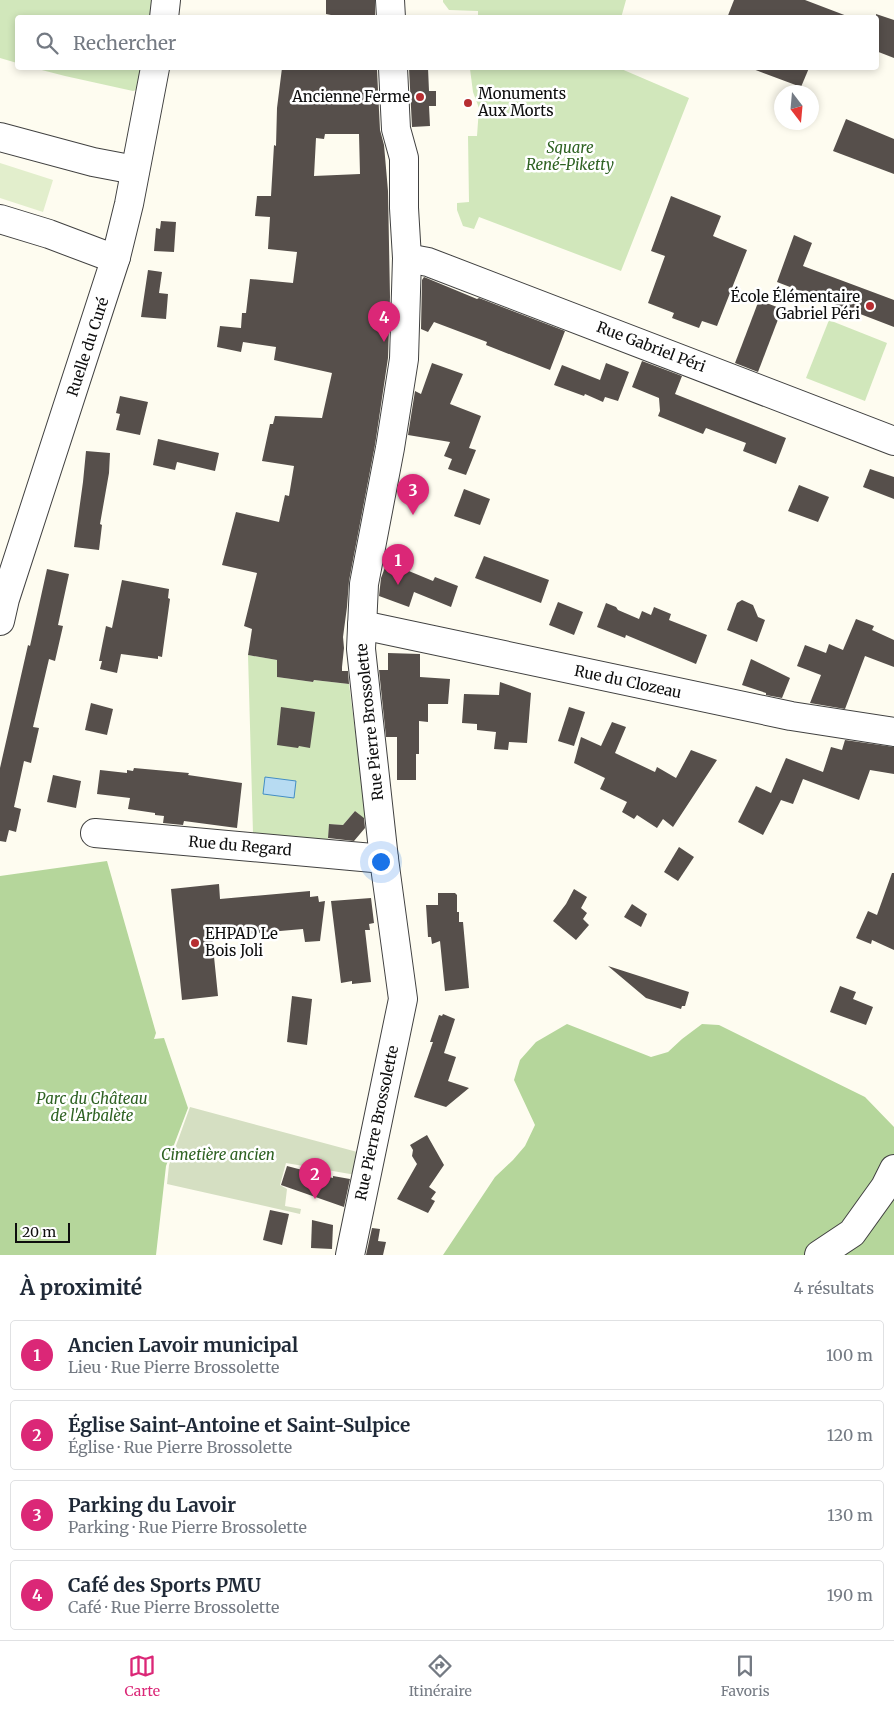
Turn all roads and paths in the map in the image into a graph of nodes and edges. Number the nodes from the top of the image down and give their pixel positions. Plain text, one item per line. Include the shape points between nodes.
1 (166, 0) edge
2 (390, 0) edge
3 (164, 15) edge
4 (391, 15) edge
5 (155, 70) edge
6 (393, 70) edge
7 (0, 137) edge
8 (135, 170) junction
9 (0, 219) edge
10 (116, 258) junction
11 (407, 258) junction
12 (894, 441) edge
13 (0, 621) edge
14 (362, 625) junction
15 (894, 732) edge
16 (95, 833) dead end
17 (384, 860) junction
18 (894, 1170) edge
19 (350, 1255) edge
20 (819, 1255) edge

1 - 3 street
2 - 4 street
5 - 8 street, Ruelle du Curé
6 - 11 street, Rue Pierre Brossolette via 396,129 404,158
7 - 8 street
8 - 10 street, Ruelle du Curé
9 - 10 street
10 - 13 street, Ruelle du Curé
11 - 12 street, Rue Gabriel Péri via 428,262
11 - 14 street, Rue Pierre Brossolette via 404,359 392,439 368,556
14 - 15 street, Rue du Clozeau via 791,716
14 - 17 street, Rue Pierre Brossolette
16 - 17 street, Rue du Regard
17 - 19 street, Rue Pierre Brossolette via 403,999
18 - 20 street via 852,1233

